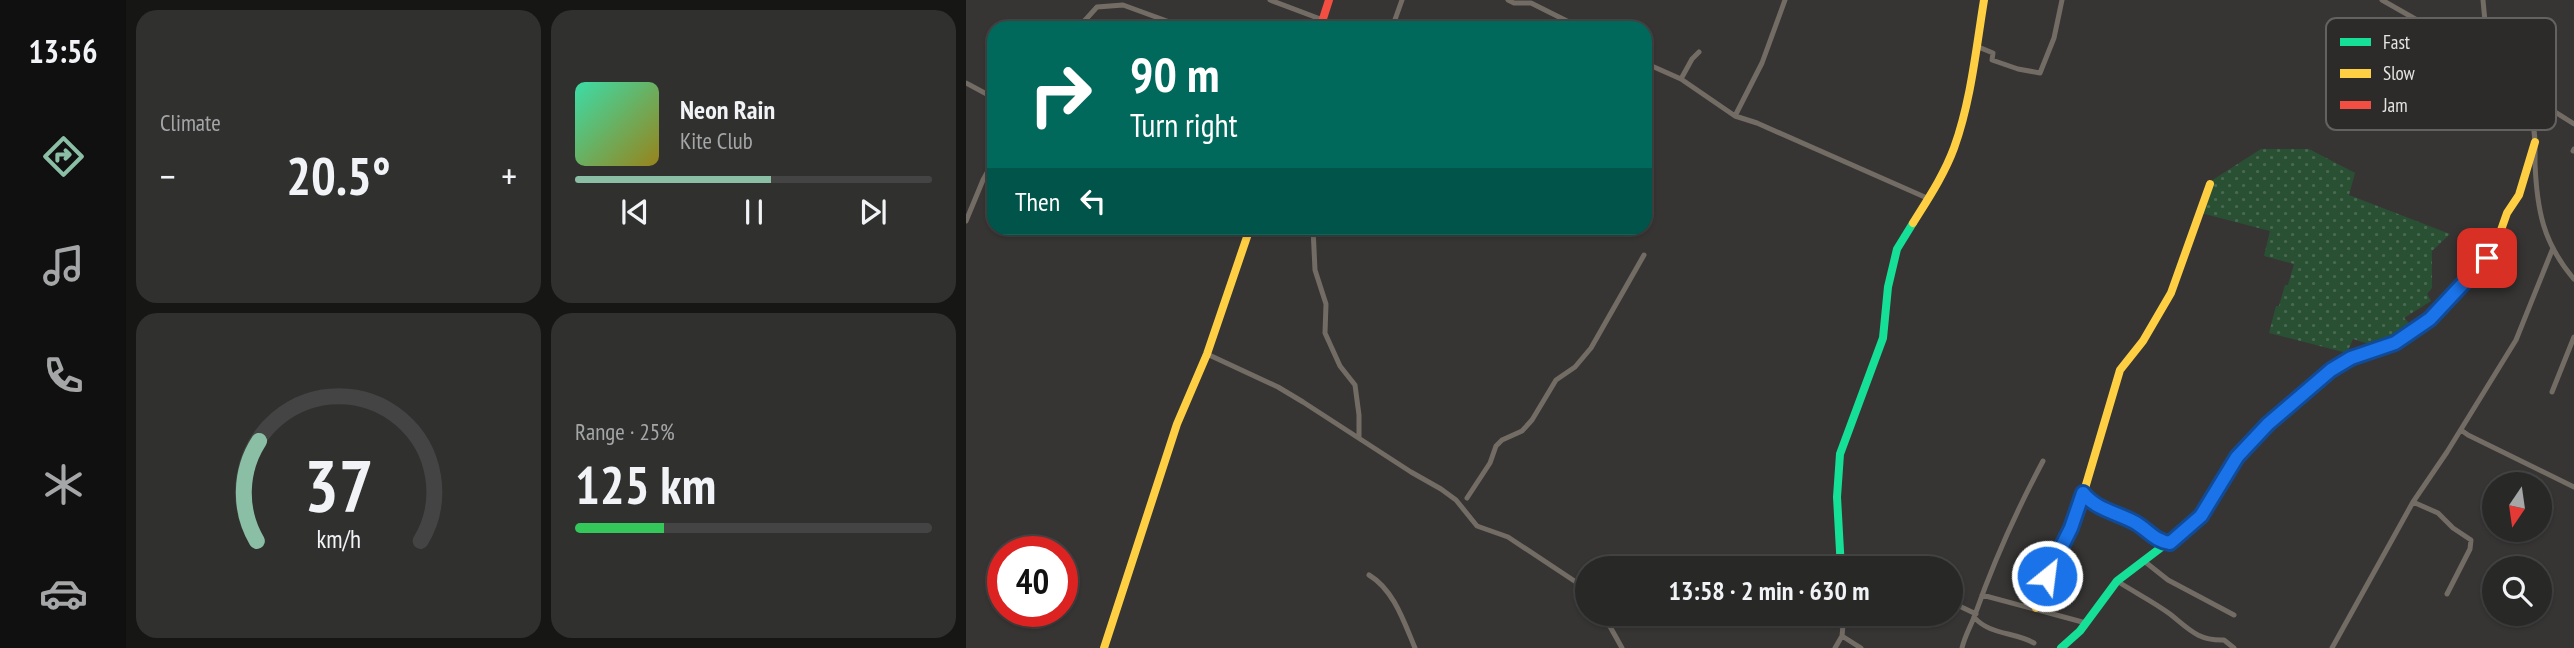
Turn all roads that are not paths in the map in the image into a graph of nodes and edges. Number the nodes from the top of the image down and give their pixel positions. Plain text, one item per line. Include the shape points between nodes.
1 (1270, 0) edge
2 (1329, 0) edge
3 (1402, 0) edge
4 (1508, 0) edge
5 (1785, 0) edge
6 (1984, 0) edge
7 (2062, 0) edge
8 (2382, 0) edge
9 (2483, 0) edge
10 (1124, 2) edge
11 (2414, 18) edge
12 (2485, 18) edge
13 (1085, 21) edge
14 (1163, 21) edge
15 (1315, 21) edge
16 (1322, 21) edge
17 (1394, 21) edge
18 (1567, 21) edge
19 (1976, 46) junction
20 (1699, 52) dead end
21 (1652, 66) edge
22 (1681, 79) junction
23 (966, 83) edge
24 (987, 94) edge
25 (2556, 113) edge
26 (1735, 116) junction
27 (2574, 124) edge
28 (2533, 130) edge
29 (2535, 142) junction
30 (987, 178) edge
31 (2210, 184) dead end
32 (1927, 198) junction
33 (966, 221) edge
34 (1248, 235) edge
35 (1313, 235) edge
36 (2553, 248) junction
37 (1644, 255) dead end
38 (2574, 279) edge
39 (2574, 337) edge
40 (1207, 354) junction
41 (2552, 392) dead end
42 (2461, 430) junction
43 (1359, 438) junction
44 (2043, 461) dead end
45 (2574, 487) edge
46 (2083, 493) junction
47 (1467, 498) dead end
48 (2413, 502) junction
49 (2170, 543) junction
50 (1841, 556) edge
51 (2144, 561) junction
52 (1369, 575) dead end
53 (1575, 581) edge
54 (2117, 581) junction
55 (2447, 594) dead end
56 (1982, 595) junction
57 (2036, 608) junction
58 (1963, 609) edge
59 (2234, 615) dead end
60 (1975, 616) junction
61 (2086, 623) junction
62 (1609, 626) edge
63 (1843, 626) edge
64 (1842, 636) junction
65 (2034, 643) dead end
66 (1104, 648) edge
67 (1415, 648) edge
68 (1622, 648) edge
69 (1835, 648) edge
70 (1861, 648) edge
71 (1962, 648) edge
72 (2061, 648) edge
73 (2234, 648) edge
74 (2332, 648) edge

1 - 15 street
2 - 16 street
3 - 17 street
4 - 18 street via 1531,3
5 - 26 street via 1762,63
6 - 19 street
7 - 19 street via 2040,73 1992,60 1993,53
8 - 11 street
9 - 12 street
10 - 13 street via 1097,7
10 - 14 street
19 - 32 street via 1954,147
20 - 22 street
21 - 22 street
22 - 26 street
23 - 24 street
25 - 27 street
26 - 32 street
28 - 29 street
29 - 36 street via 2536,195 2544,232
29 - 49 street via 2519,195 2487,258 2430,319 2395,343 2331,370 2268,424 2237,457 2201,516
30 - 33 street
31 - 46 street via 2171,293 2120,370
32 - 50 street via 1898,249 1888,287 1883,338 1840,454
34 - 40 street
35 - 43 street via 1315,270 1326,304 1325,333 1355,385
36 - 38 street
36 - 42 street via 2516,340
37 - 47 street via 1591,348 1556,380 1522,431 1496,446
39 - 41 street
40 - 43 street via 1278,387
40 - 66 street via 1177,424
42 - 45 street
42 - 48 street
43 - 53 street via 1451,496 1477,526 1508,537
44 - 56 street
46 - 49 street
46 - 57 street
48 - 55 street via 2438,513 2470,538 2470,549
48 - 74 street
49 - 51 street
51 - 54 street
51 - 59 street via 2168,580
52 - 67 street via 1381,582
54 - 61 street
54 - 73 street via 2186,629 2210,641 2224,640
56 - 57 street
56 - 60 street
57 - 61 street
58 - 60 street
60 - 65 street via 1979,624
60 - 71 street
61 - 72 street
62 - 68 street
63 - 64 street
64 - 69 street
64 - 70 street

